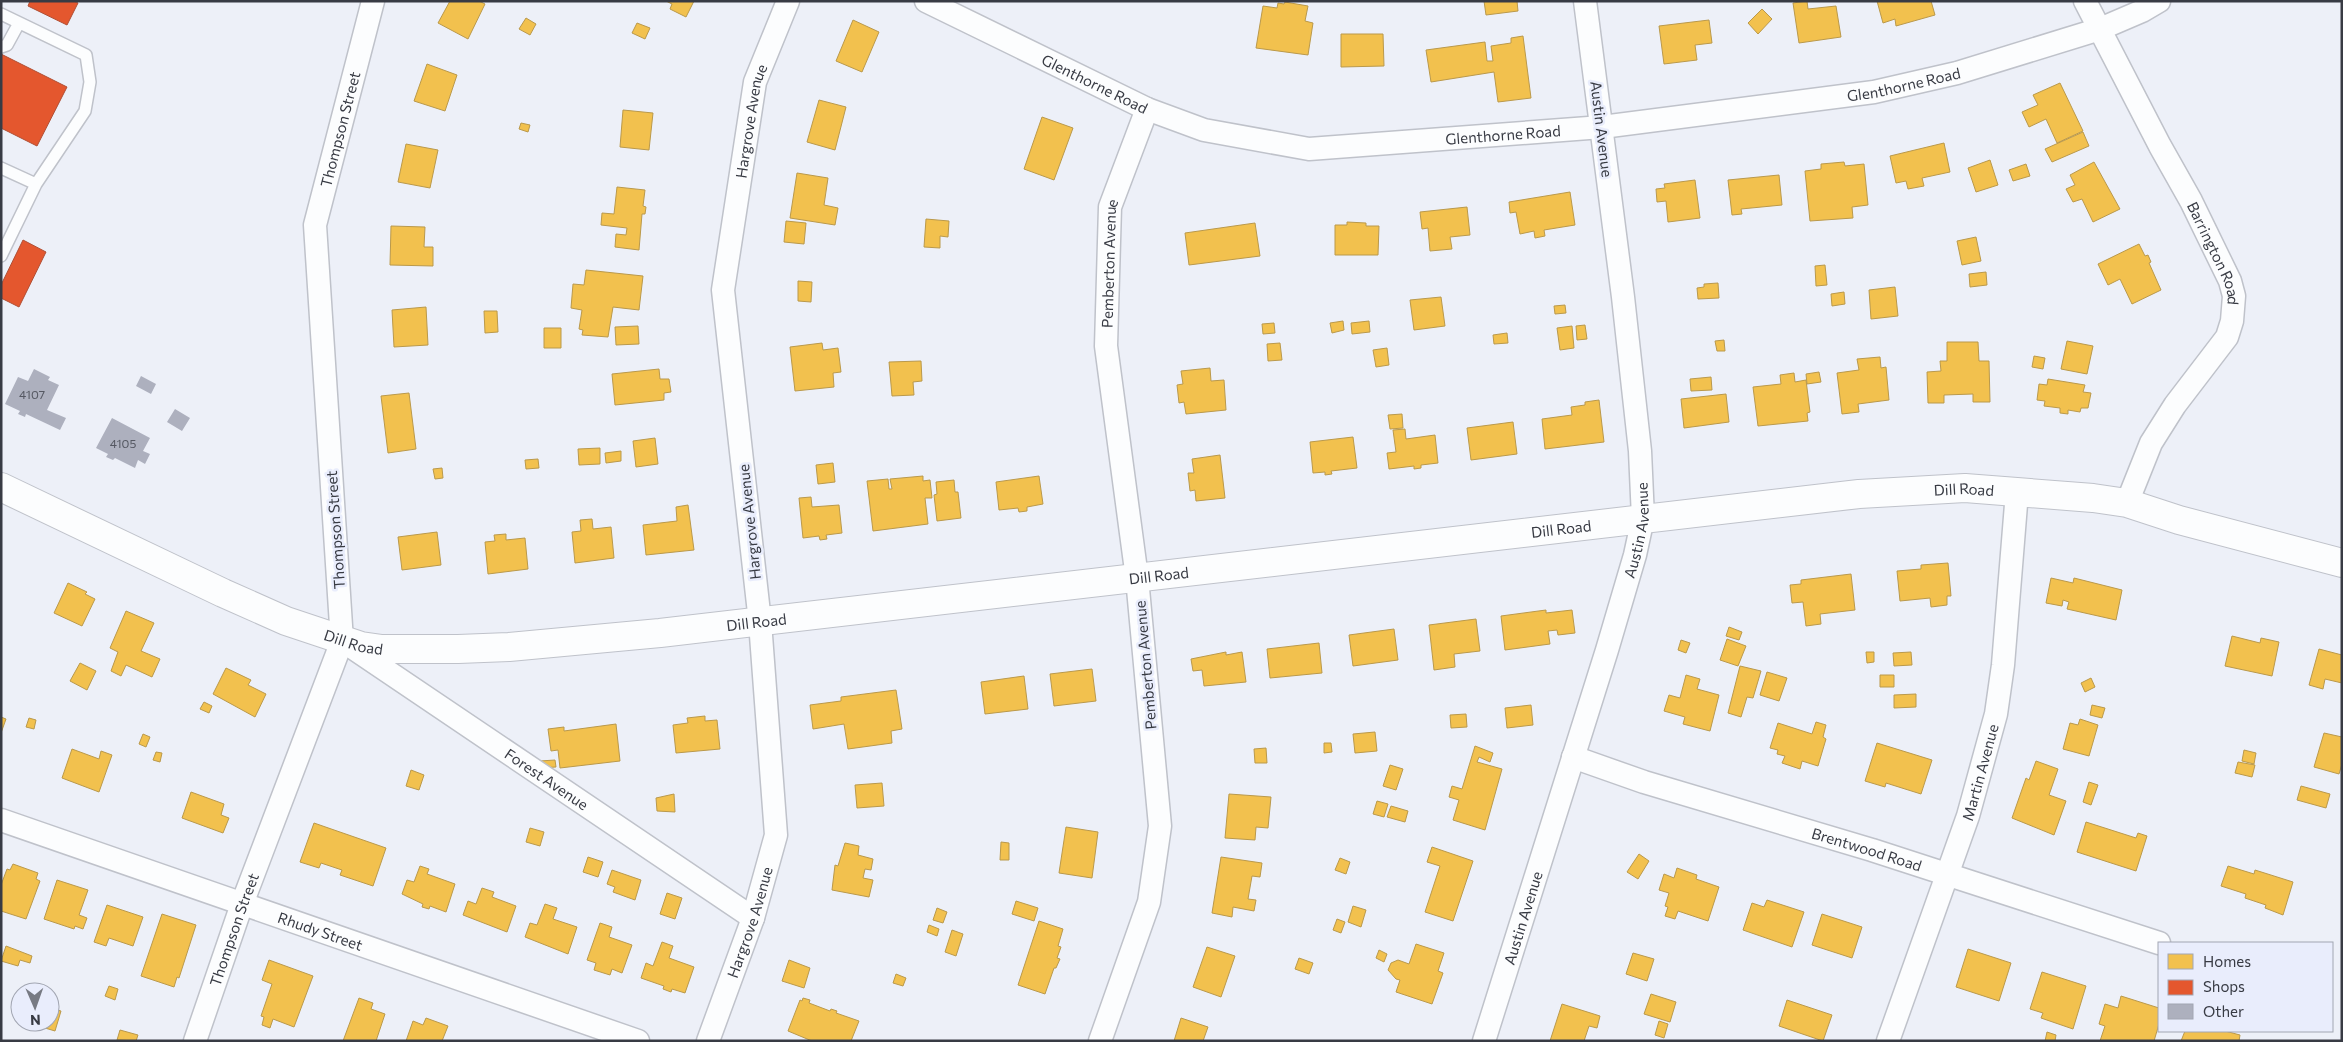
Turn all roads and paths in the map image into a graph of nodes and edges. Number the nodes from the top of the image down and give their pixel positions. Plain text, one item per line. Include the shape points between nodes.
1 (373, 1) edge
2 (788, 1) edge
3 (926, 1) edge
4 (1585, 1) edge
5 (2085, 1) edge
6 (2159, 1) edge
7 (1, 14) edge
8 (19, 23) junction
9 (2100, 29) junction
10 (1, 47) edge
11 (1147, 109) junction
12 (1602, 127) junction
13 (1, 168) edge
14 (36, 184) junction
15 (1, 256) edge
16 (1, 487) edge
17 (2017, 492) junction
18 (2127, 503) junction
19 (1643, 518) junction
20 (2342, 563) edge
21 (1137, 578) junction
22 (760, 622) junction
23 (342, 641) junction
24 (1573, 757) junction
25 (1, 820) edge
26 (1947, 875) junction
27 (242, 904) junction
28 (752, 918) junction
29 (2158, 943) edge
30 (195, 1041) edge
31 (638, 1041) edge
32 (708, 1041) edge
33 (1100, 1041) edge
34 (1484, 1041) edge
35 (1888, 1041) edge

1 - 23 street, Thompson Street via 315,225
2 - 22 street, Hargrove Avenue via 755,82 723,290
3 - 11 street, Glenthorne Road
4 - 12 street, Austin Avenue
5 - 9 street, Barrington Road
6 - 9 street, Glenthorne Road
7 - 8 lane
8 - 10 lane via 7,45
8 - 14 lane via 86,55 90,82 84,111
9 - 12 street, Glenthorne Road via 1957,73 1874,92
9 - 18 street, Barrington Road via 2191,202 2230,280 2234,296 2227,337 2151,442
11 - 12 street, Glenthorne Road via 1204,130 1309,149
11 - 21 street, Pemberton Avenue via 1110,207 1106,346
12 - 19 street, Austin Avenue via 1640,451
13 - 14 lane
14 - 15 lane
16 - 23 street, Dill Road via 223,593
17 - 18 street, Dill Road
17 - 19 street, Dill Road via 1965,488 1859,494
17 - 26 street, Martin Avenue via 1996,714 1968,816
18 - 20 street, Dill Road
19 - 21 street, Dill Road
19 - 24 street, Austin Avenue via 1633,565
21 - 22 street, Dill Road
21 - 33 street, Pemberton Avenue via 1160,826 1149,902
22 - 23 street, Dill Road via 500,648 382,649
22 - 28 street, Hargrove Avenue via 776,835
23 - 27 street, Thompson Street
23 - 28 street, Forest Avenue
24 - 26 street, Brentwood Road
24 - 34 street, Austin Avenue
25 - 27 street, Rhudy Street
26 - 29 street, Brentwood Road
26 - 35 street, Martin Avenue
27 - 30 street, Thompson Street
27 - 31 street, Rhudy Street
28 - 32 street, Hargrove Avenue

